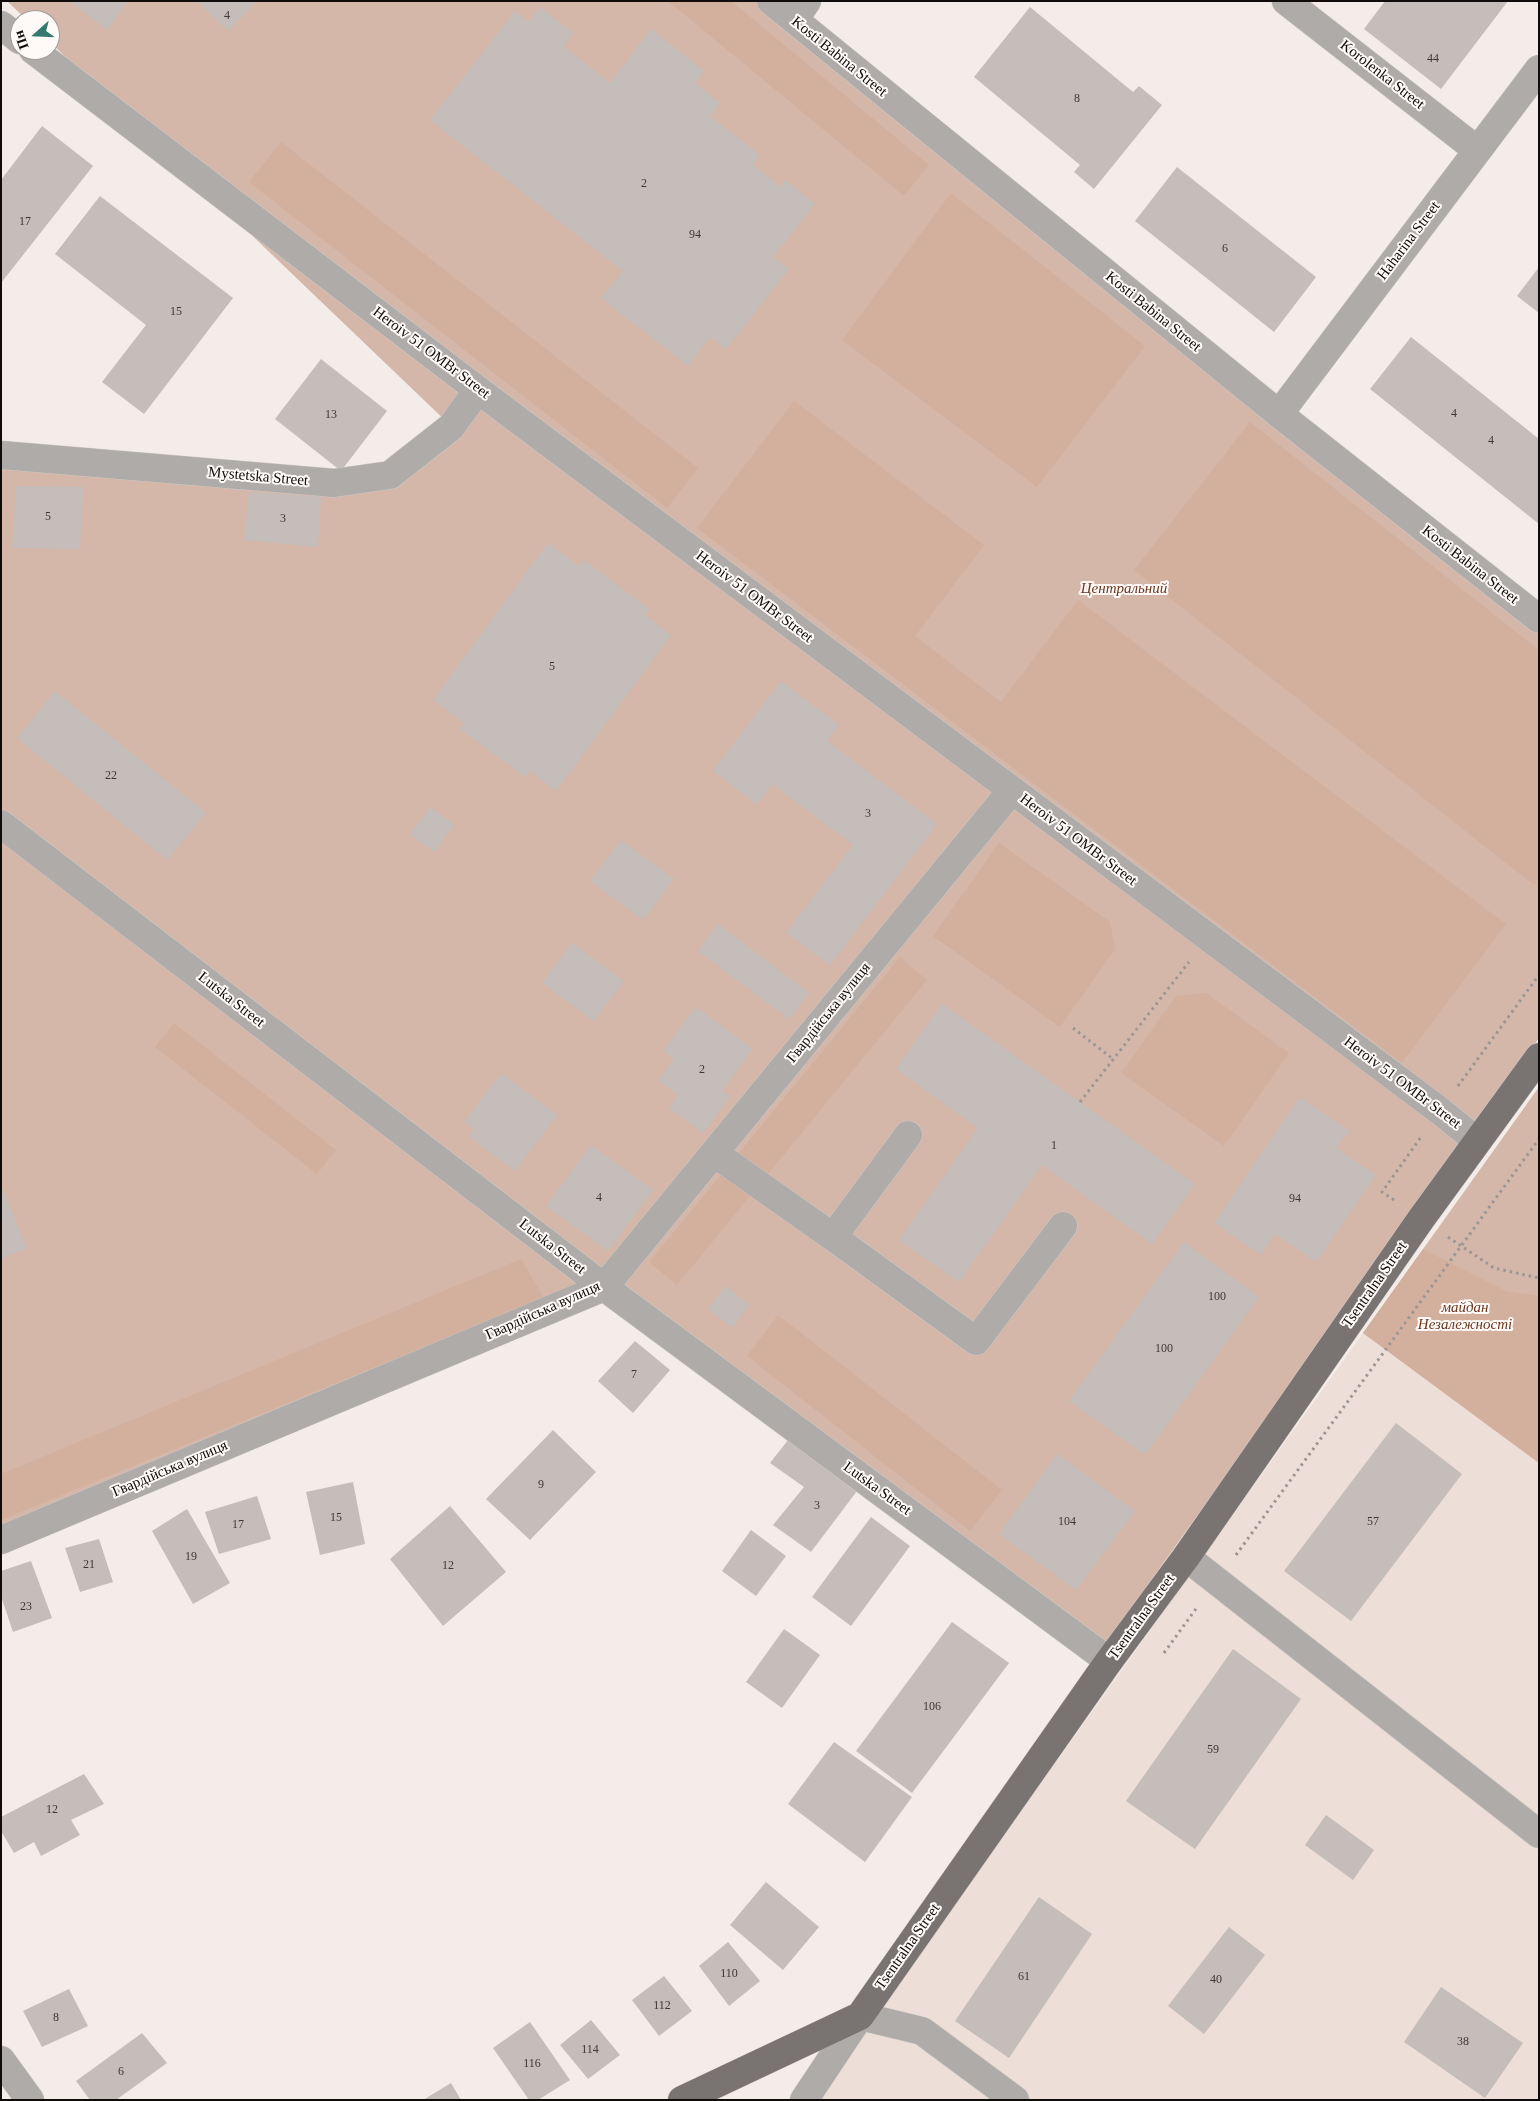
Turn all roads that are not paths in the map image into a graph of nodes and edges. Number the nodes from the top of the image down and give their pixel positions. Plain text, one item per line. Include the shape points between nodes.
1 (771, 1) edge
2 (1286, 1) edge
3 (801, 10) edge
4 (47, 60) edge
5 (1539, 69) edge
6 (1477, 150) junction
7 (478, 390) junction
8 (1279, 414) junction
9 (1, 455) edge
10 (1539, 619) edge
11 (1012, 790) junction
12 (1, 824) edge
13 (1539, 1057) edge
14 (908, 1135) dead end
15 (1477, 1142) junction
16 (714, 1153) junction
17 (1063, 1226) dead end
18 (833, 1237) junction
19 (604, 1287) junction
20 (1, 1540) edge
21 (1186, 1557) junction
22 (1110, 1661) junction
23 (1539, 1834) edge
24 (860, 2016) junction
25 (1, 2060) edge
26 (30, 2100) edge
27 (682, 2100) edge
28 (804, 2100) edge
29 (1015, 2100) edge

1 - 3 street, Kosti Babina Street
2 - 6 street, Korolenka Street
3 - 8 street, Kosti Babina Street
4 - 7 street, Heroiv 51 OMBr Street
5 - 6 street, Haharina Street
6 - 8 street, Haharina Street
7 - 9 street, Mystetska Street via 451,426 390,475 334,483
7 - 11 street, Heroiv 51 OMBr Street
8 - 10 street, Kosti Babina Street
11 - 15 street, Heroiv 51 OMBr Street
11 - 16 street, Гвардійська вулиця
12 - 19 street, Lutska Street
13 - 15 main road, Tsentralna Street
14 - 18 street
15 - 21 main road, Tsentralna Street
16 - 18 street
16 - 19 street, Гвардійська вулиця
17 - 18 street via 976,1341
19 - 20 street, Гвардійська вулиця
19 - 22 street, Lutska Street
21 - 22 main road, Tsentralna Street
21 - 23 street
22 - 24 main road, Tsentralna Street
24 - 27 main road, Tsentralna Street
24 - 28 street
24 - 29 street via 922,2031
25 - 26 street

